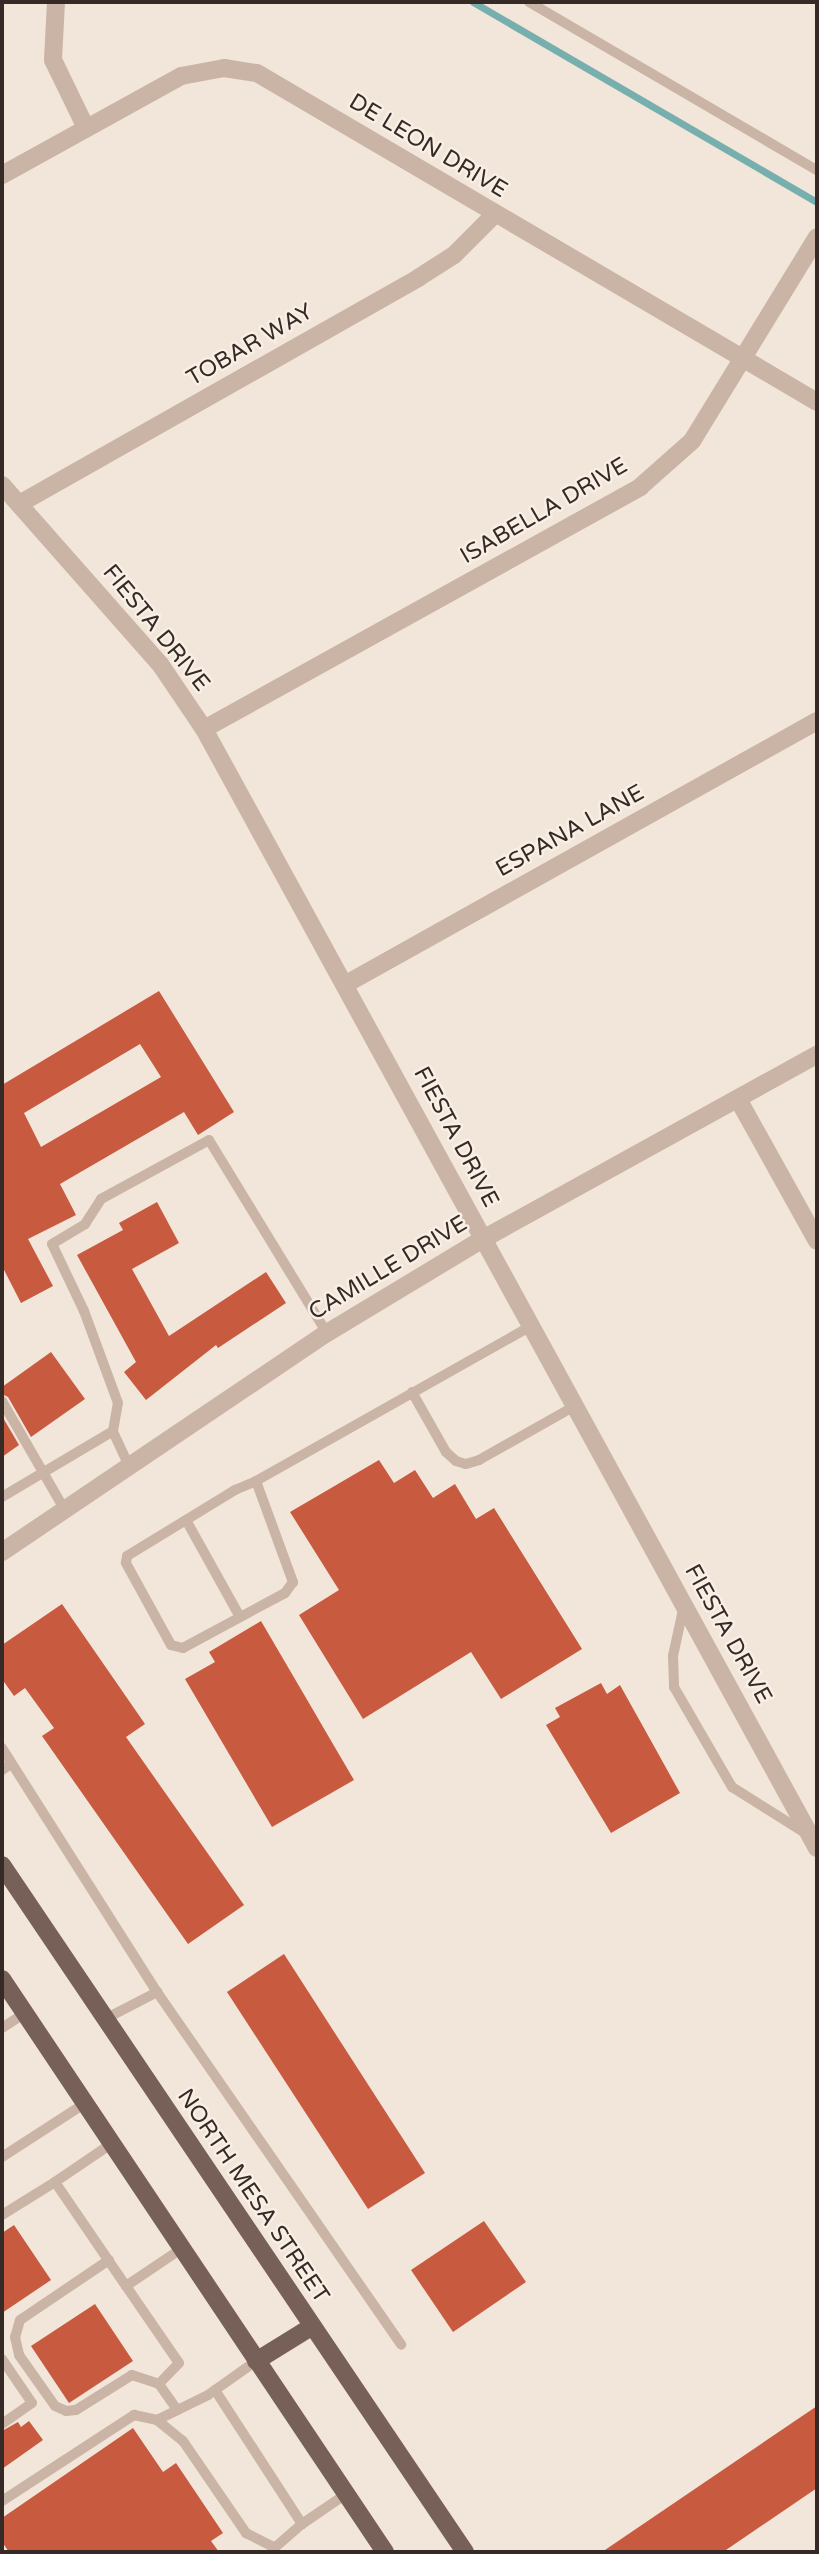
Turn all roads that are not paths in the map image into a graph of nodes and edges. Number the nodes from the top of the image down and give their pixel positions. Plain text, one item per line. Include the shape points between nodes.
1 (56, 2) edge
2 (529, 2) edge
3 (86, 128) junction
4 (817, 170) edge
5 (2, 175) edge
6 (495, 214) junction
7 (817, 237) edge
8 (742, 360) junction
9 (817, 402) edge
10 (2, 485) edge
11 (19, 504) junction
12 (817, 721) edge
13 (204, 729) junction
14 (346, 984) junction
15 (817, 1055) edge
16 (738, 1099) junction
17 (483, 1239) junction
18 (817, 1241) edge
19 (531, 1326) junction
20 (327, 1333) junction
21 (412, 1392) junction
22 (2, 1401) edge
23 (575, 1406) junction
24 (113, 1431) junction
25 (130, 1466) junction
26 (43, 1472) junction
27 (256, 1481) junction
28 (2, 1497) edge
29 (64, 1509) junction
30 (186, 1520) junction
31 (2, 1552) edge
32 (684, 1604) junction
33 (240, 1617) junction
34 (2, 1748) edge
35 (7, 1767) edge
36 (814, 1842) edge
37 (2, 1865) edge
38 (2, 1979) edge
39 (157, 1992) junction
40 (25, 2013) junction
41 (105, 2019) junction
42 (2, 2028) edge
43 (84, 2104) junction
44 (111, 2144) junction
45 (2, 2157) edge
46 (55, 2182) junction
47 (2, 2215) edge
48 (181, 2249) junction
49 (109, 2260) junction
50 (126, 2286) junction
51 (311, 2327) junction
52 (401, 2344) dead end
53 (2, 2359) edge
54 (256, 2361) junction
55 (159, 2384) junction
56 (215, 2390) junction
57 (177, 2410) junction
58 (156, 2420) junction
59 (2, 2424) edge
60 (346, 2494) junction
61 (2, 2501) edge
62 (302, 2524) junction
63 (272, 2550) edge
64 (385, 2552) edge
65 (465, 2552) edge

1 - 3 street via 53,61
2 - 4 lane
3 - 5 street, DE LEON DRIVE
3 - 6 street, DE LEON DRIVE via 181,76 224,68 257,73
6 - 8 street, DE LEON DRIVE
6 - 11 street, TOBAR WAY via 454,255 418,278
7 - 8 street, ISABELLA DRIVE
8 - 9 street, DE LEON DRIVE
8 - 13 street, ISABELLA DRIVE via 692,441 640,487
10 - 11 street, FIESTA DRIVE
11 - 13 street, FIESTA DRIVE via 159,664
12 - 14 street, ESPANA LANE
13 - 14 street, FIESTA DRIVE
14 - 17 street, FIESTA DRIVE
15 - 16 street, CAMILLE DRIVE
16 - 17 street, CAMILLE DRIVE
16 - 18 street
17 - 19 street, FIESTA DRIVE
17 - 20 street, CAMILLE DRIVE
19 - 21 lane
19 - 23 street, FIESTA DRIVE
20 - 24 lane via 209,1140 101,1199 85,1224 52,1244 84,1311 118,1403
20 - 25 street, CAMILLE DRIVE
21 - 23 lane via 446,1452 466,1464
21 - 27 lane
22 - 26 lane
23 - 32 street, FIESTA DRIVE
24 - 25 lane
24 - 26 lane
25 - 29 street, CAMILLE DRIVE
26 - 28 lane
26 - 29 lane
27 - 30 lane
27 - 33 lane via 293,1582 285,1593
29 - 31 street, CAMILLE DRIVE
30 - 33 lane
30 - 33 lane via 127,1556 126,1563 171,1645 183,1648
32 - 36 street, FIESTA DRIVE
32 - 36 lane via 673,1656 674,1688 732,1787
34 - 35 lane
35 - 39 lane
37 - 41 main road, NORTH MESA STREET
38 - 40 main road
39 - 41 lane
39 - 52 lane
40 - 42 lane
40 - 43 main road
41 - 51 main road, NORTH MESA STREET
43 - 44 main road
43 - 45 lane
44 - 46 lane
44 - 48 main road
46 - 47 lane
46 - 49 lane
48 - 50 lane
48 - 54 main road
49 - 50 lane
49 - 55 lane via 20,2320 15,2337 19,2355 55,2406 66,2411 76,2410 132,2375
50 - 55 lane via 180,2363
51 - 54 main road
51 - 65 main road, NORTH MESA STREET
53 - 59 lane via 32,2403
54 - 56 lane
54 - 60 main road
55 - 57 lane
56 - 57 lane
56 - 62 lane
57 - 58 lane
58 - 61 lane via 134,2415
58 - 63 lane via 183,2441 246,2533
60 - 62 lane
60 - 64 main road
62 - 63 lane

